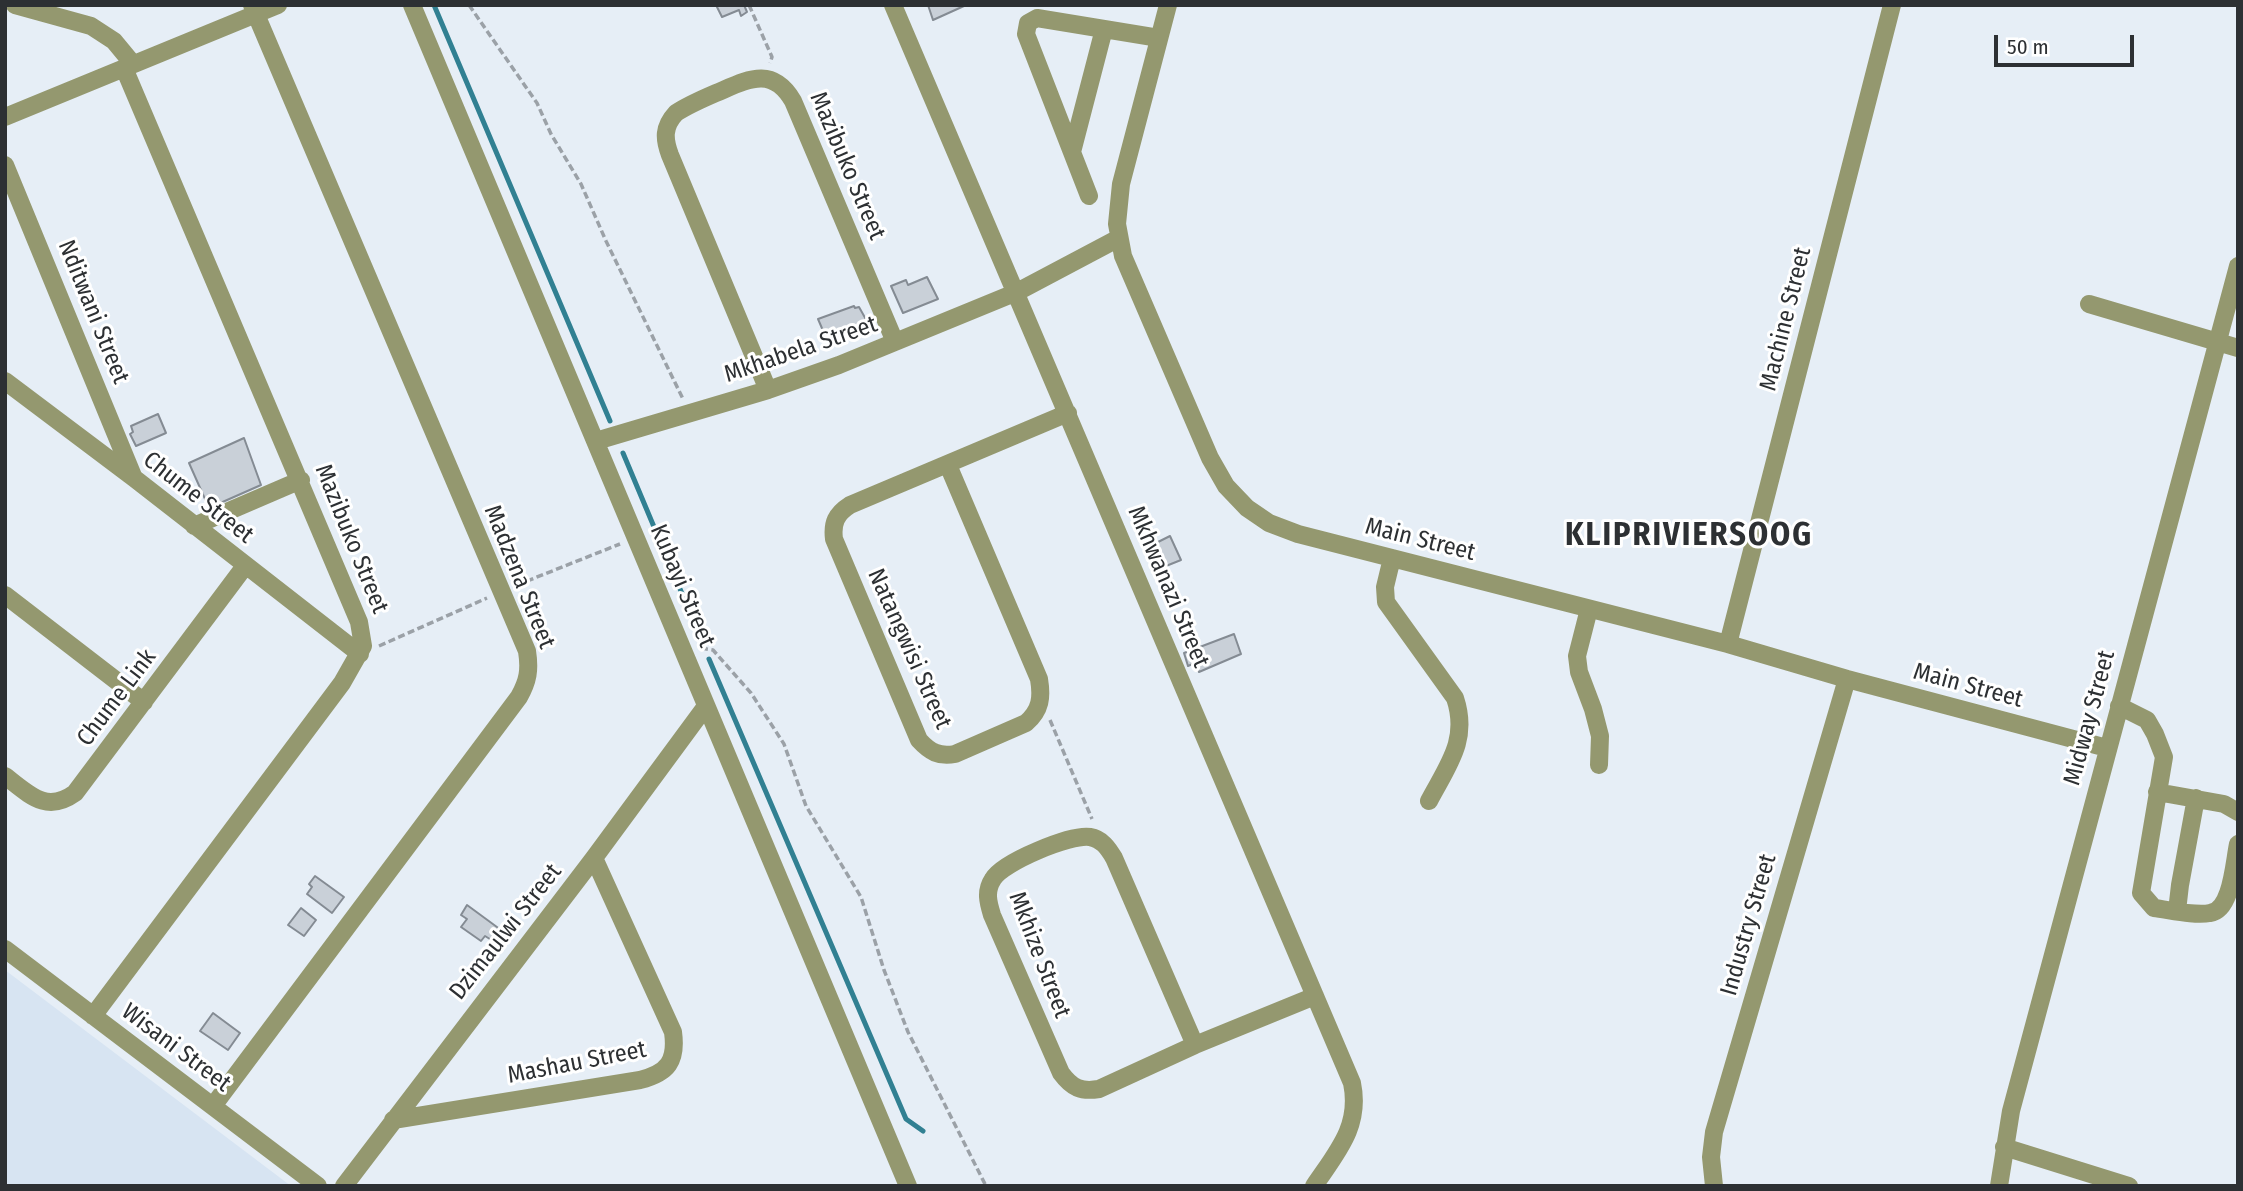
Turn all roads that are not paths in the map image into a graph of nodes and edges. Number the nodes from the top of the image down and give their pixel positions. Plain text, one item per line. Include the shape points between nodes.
1 (15, 5) edge
2 (278, 5) edge
3 (412, 5) edge
4 (893, 5) edge
5 (1168, 5) edge
6 (1892, 5) edge
7 (254, 10) edge
8 (1104, 29) junction
9 (1159, 38) junction
10 (128, 66) junction
11 (5, 117) edge
12 (1072, 152) junction
13 (5, 165) edge
14 (1090, 196) dead end
15 (1119, 238) junction
16 (2238, 266) edge
17 (1017, 292) junction
18 (2089, 304) dead end
19 (895, 342) junction
20 (2217, 342) junction
21 (2238, 348) edge
22 (5, 381) edge
23 (768, 390) junction
24 (1068, 413) junction
25 (596, 441) junction
26 (948, 466) junction
27 (134, 478) junction
28 (301, 480) junction
29 (194, 526) junction
30 (1392, 558) junction
31 (245, 566) junction
32 (5, 595) edge
33 (1589, 609) junction
34 (1728, 644) junction
35 (360, 654) junction
36 (1847, 679) junction
37 (144, 702) junction
38 (706, 706) junction
39 (2119, 706) junction
40 (2107, 748) junction
41 (1599, 765) dead end
42 (5, 776) edge
43 (2158, 792) junction
44 (2196, 799) junction
45 (1429, 801) dead end
46 (2238, 812) edge
47 (2238, 844) edge
48 (594, 858) junction
49 (2177, 911) junction
50 (5, 950) edge
51 (1315, 996) junction
52 (93, 1016) junction
53 (1195, 1045) junction
54 (213, 1106) junction
55 (393, 1119) junction
56 (2004, 1147) junction
57 (318, 1186) edge
58 (344, 1186) edge
59 (908, 1186) edge
60 (1314, 1186) edge
61 (1714, 1186) edge
62 (1999, 1186) edge
63 (2129, 1186) edge

1 - 10 street, Mazibuko Street via 91,26 114,41
2 - 7 street
3 - 25 street, Kubayi Street
4 - 17 street, Mkhwanazi Street
5 - 9 street, Main Street
6 - 34 street, Machine Street
7 - 10 street
7 - 54 street, Madzena Street via 527,651 529,667 519,697
8 - 9 street
8 - 12 street
8 - 12 street via 1037,18 1028,23 1026,34
9 - 15 street, Main Street via 1121,184
10 - 11 street
10 - 28 street, Mazibuko Street
12 - 14 street
13 - 27 street, Nditwani Street
15 - 17 street, Mkhabela Street
15 - 30 street, Main Street via 1137,293 1209,458 1226,486 1269,523
16 - 20 street, Midway Street
17 - 19 street, Mkhabela Street
17 - 24 street, Mkhwanazi Street
18 - 20 street
19 - 23 street, Mkhabela Street
19 - 23 street, Mazibuko Street via 793,101 776,82 748,79 685,107 669,120 665,136
20 - 21 street
20 - 39 street, Midway Street
22 - 27 street, Chume Street
23 - 25 street, Mkhabela Street
24 - 26 street, Natangwisi Street
24 - 51 street, Mkhwanazi Street
25 - 38 street, Kubayi Street
26 - 26 street, Natangwisi Street via 850,505 834,522 834,539 919,740 944,756 1026,723 1037,710 1041,694 1039,679
27 - 29 street, Chume Street
28 - 29 street
28 - 35 street, Mazibuko Street via 359,622
29 - 31 street, Chume Street
30 - 33 street, Main Street
30 - 45 street via 1385,587 1387,602 1455,698 1460,712 1459,740
31 - 35 street, Chume Street
31 - 37 street, Chume Link
32 - 37 street
33 - 34 street, Main Street
33 - 41 street via 1577,656 1600,736
34 - 36 street, Main Street
35 - 52 street
36 - 40 street, Main Street
36 - 61 street, Industry Street via 1714,1132
37 - 42 street, Chume Link via 67,799 38,800
38 - 48 street, Dzimaulwi Street
38 - 59 street, Kubayi Street
39 - 40 street, Midway Street
39 - 43 street via 2147,720 2155,734 2164,757
40 - 56 street, Midway Street
43 - 44 street
43 - 49 street via 2141,893 2154,908
44 - 46 street via 2224,804
44 - 49 street
47 - 49 street via 2221,908 2211,913
48 - 55 street, Dzimaulwi Street
48 - 55 street, Mashau Street via 673,1032 673,1057 665,1070 640,1080
50 - 52 street, Wisani Street
51 - 53 street, Mkhize Street
51 - 60 street, Mkhwanazi Street via 1356,1099 1348,1133
52 - 54 street, Wisani Street
53 - 53 street, Mkhize Street via 1099,1088 1076,1088 1061,1073 992,915 988,890 993,878 1011,863 1072,839 1092,837 1101,842 1114,858
54 - 57 street, Wisani Street
55 - 58 street, Dzimaulwi Street
56 - 62 street, Midway Street
56 - 63 street

